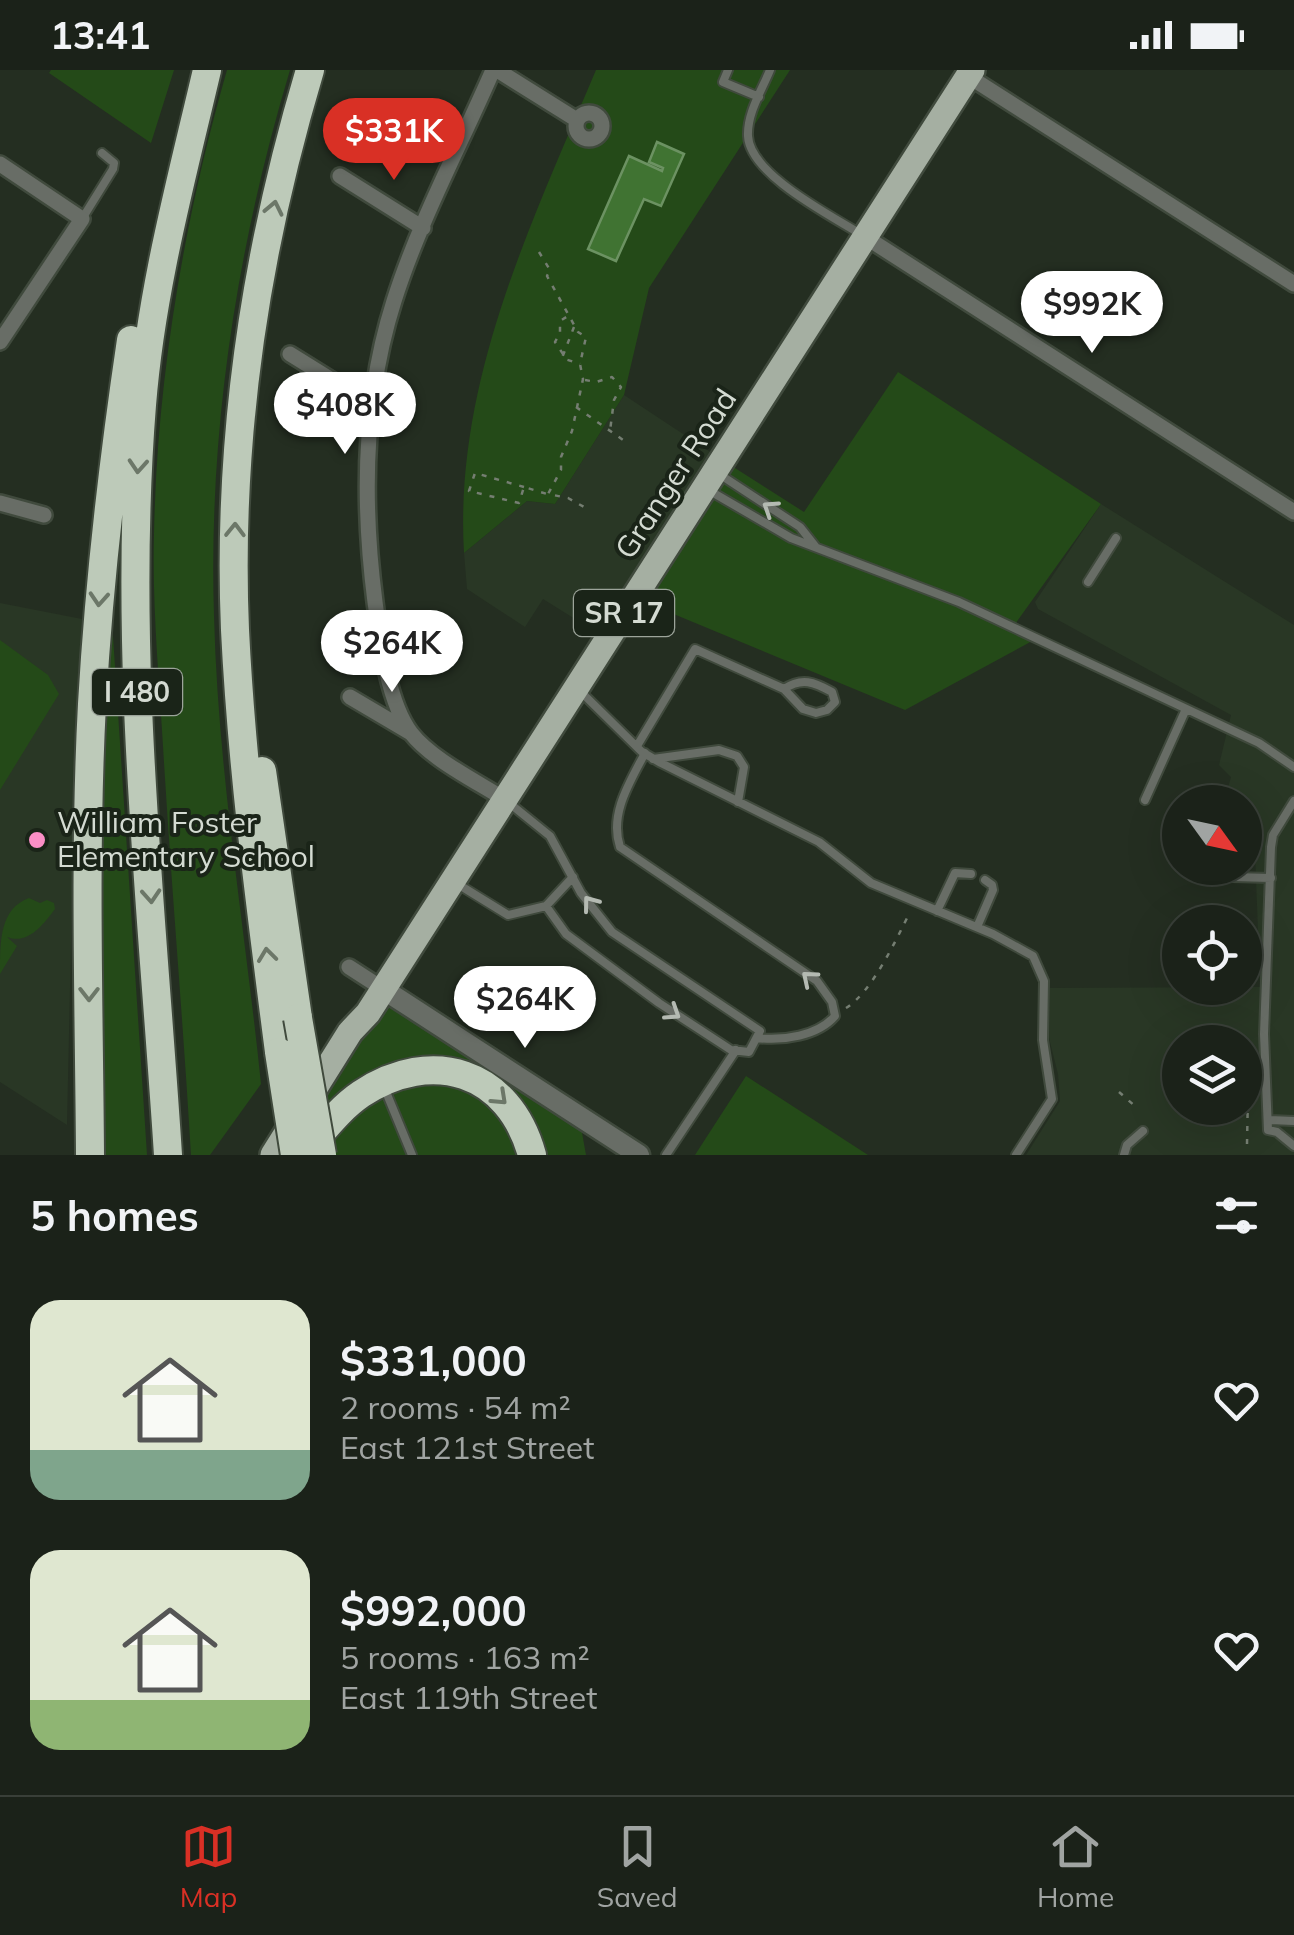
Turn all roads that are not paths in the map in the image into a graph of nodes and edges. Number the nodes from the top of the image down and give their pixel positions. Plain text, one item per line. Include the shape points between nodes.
1 (206, 70) edge
2 (310, 70) edge
3 (494, 70) edge
4 (728, 70) edge
5 (770, 70) edge
6 (970, 73) edge
7 (759, 97) junction
8 (576, 120) dead end
9 (102, 154) dead end
10 (0, 164) edge
11 (340, 176) dead end
12 (82, 218) junction
13 (423, 228) junction
14 (168, 231) junction
15 (867, 238) junction
16 (1294, 284) edge
17 (0, 342) edge
18 (290, 354) dead end
19 (372, 405) junction
20 (712, 480) junction
21 (0, 503) edge
22 (1294, 512) edge
23 (44, 515) dead end
24 (1116, 538) dead end
25 (818, 550) junction
26 (1088, 582) dead end
27 (235, 628) junction
28 (576, 687) junction
29 (784, 689) junction
30 (350, 696) dead end
31 (1186, 709) junction
32 (410, 733) junction
33 (645, 753) junction
34 (1294, 768) edge
35 (504, 799) junction
36 (1144, 800) dead end
37 (1294, 801) edge
38 (738, 802) junction
39 (971, 874) dead end
40 (574, 877) junction
41 (1262, 878) edge
42 (1270, 878) junction
43 (452, 880) junction
44 (984, 880) dead end
45 (546, 906) junction
46 (938, 911) junction
47 (977, 927) junction
48 (349, 966) dead end
49 (383, 989) junction
50 (368, 1013) junction
51 (756, 1038) junction
52 (736, 1050) junction
53 (382, 1083) junction
54 (1294, 1121) edge
55 (1268, 1125) junction
56 (1143, 1130) dead end
57 (1294, 1146) edge
58 (90, 1155) edge
59 (168, 1155) edge
60 (273, 1155) edge
61 (285, 1155) edge
62 (298, 1155) edge
63 (322, 1155) edge
64 (412, 1155) edge
65 (532, 1155) edge
66 (639, 1155) edge
67 (666, 1155) edge
68 (1016, 1155) edge
69 (1124, 1155) edge

1 - 14 highway, I 480
27 -> 2 highway via 248,356 278,185
3 - 8 street
3 - 13 street
4 - 7 lane via 723,82
5 - 7 lane
6 - 15 main road, Granger Road / SR 17
6 - 16 street
7 - 15 lane via 748,139 760,164
9 - 12 lane via 114,164
10 - 12 street
11 - 13 street
12 - 17 street
13 - 19 street via 393,302
14 -> 58 highway via 136,303 102,555 90,784
14 -> 59 highway, I 480 via 144,386 134,539 137,685
15 - 20 main road, Granger Road / SR 17
15 - 22 street
18 - 19 street
19 - 32 street via 368,550 389,680
20 - 25 lane via 760,523
25 -> 20 lane via 800,527
20 - 28 main road, Granger Road / SR 17
21 - 23 street
24 - 26 lane
25 - 31 lane via 958,602
62 -> 27 highway, bridge via 249,810
27 - 63 highway, bridge
28 - 33 lane
28 - 35 main road, Granger Road / SR 17
29 - 29 lane via 803,709 827,710 834,702 832,692 808,681
29 - 33 lane via 695,649
30 - 32 street
31 - 34 lane via 1259,743
31 - 36 lane
32 - 35 street
33 - 38 lane
33 - 38 lane via 719,750 737,756 744,768
51 -> 33 lane via 824,1028 834,1014 832,1002 816,981 620,847 616,821
35 - 40 lane via 550,836
35 - 43 main road, Granger Road / SR 17
37 - 42 lane via 1273,835
38 - 46 lane via 819,842 871,883
39 - 46 lane via 956,873
40 - 45 lane
51 -> 40 lane via 760,1032 612,932
41 - 42 lane
42 - 55 lane
43 - 45 lane via 508,915
43 - 49 main road, Granger Road / SR 17
44 - 47 lane via 993,890
45 -> 52 lane via 566,934 658,1003
46 - 47 lane
47 - 68 lane via 1034,956 1044,982 1052,1100
48 - 49 street
49 - 50 main road, Granger Road / SR 17
49 - 66 street
50 - 60 main road, Granger Road / SR 17
50 - 61 main road, Granger Road / SR 17
51 - 52 lane via 750,1052
52 - 67 lane
53 - 62 highway via 348,1104
53 - 64 lane
53 -> 65 highway via 430,1070 464,1074 509,1105
54 - 55 lane
55 - 57 lane
56 - 69 lane

